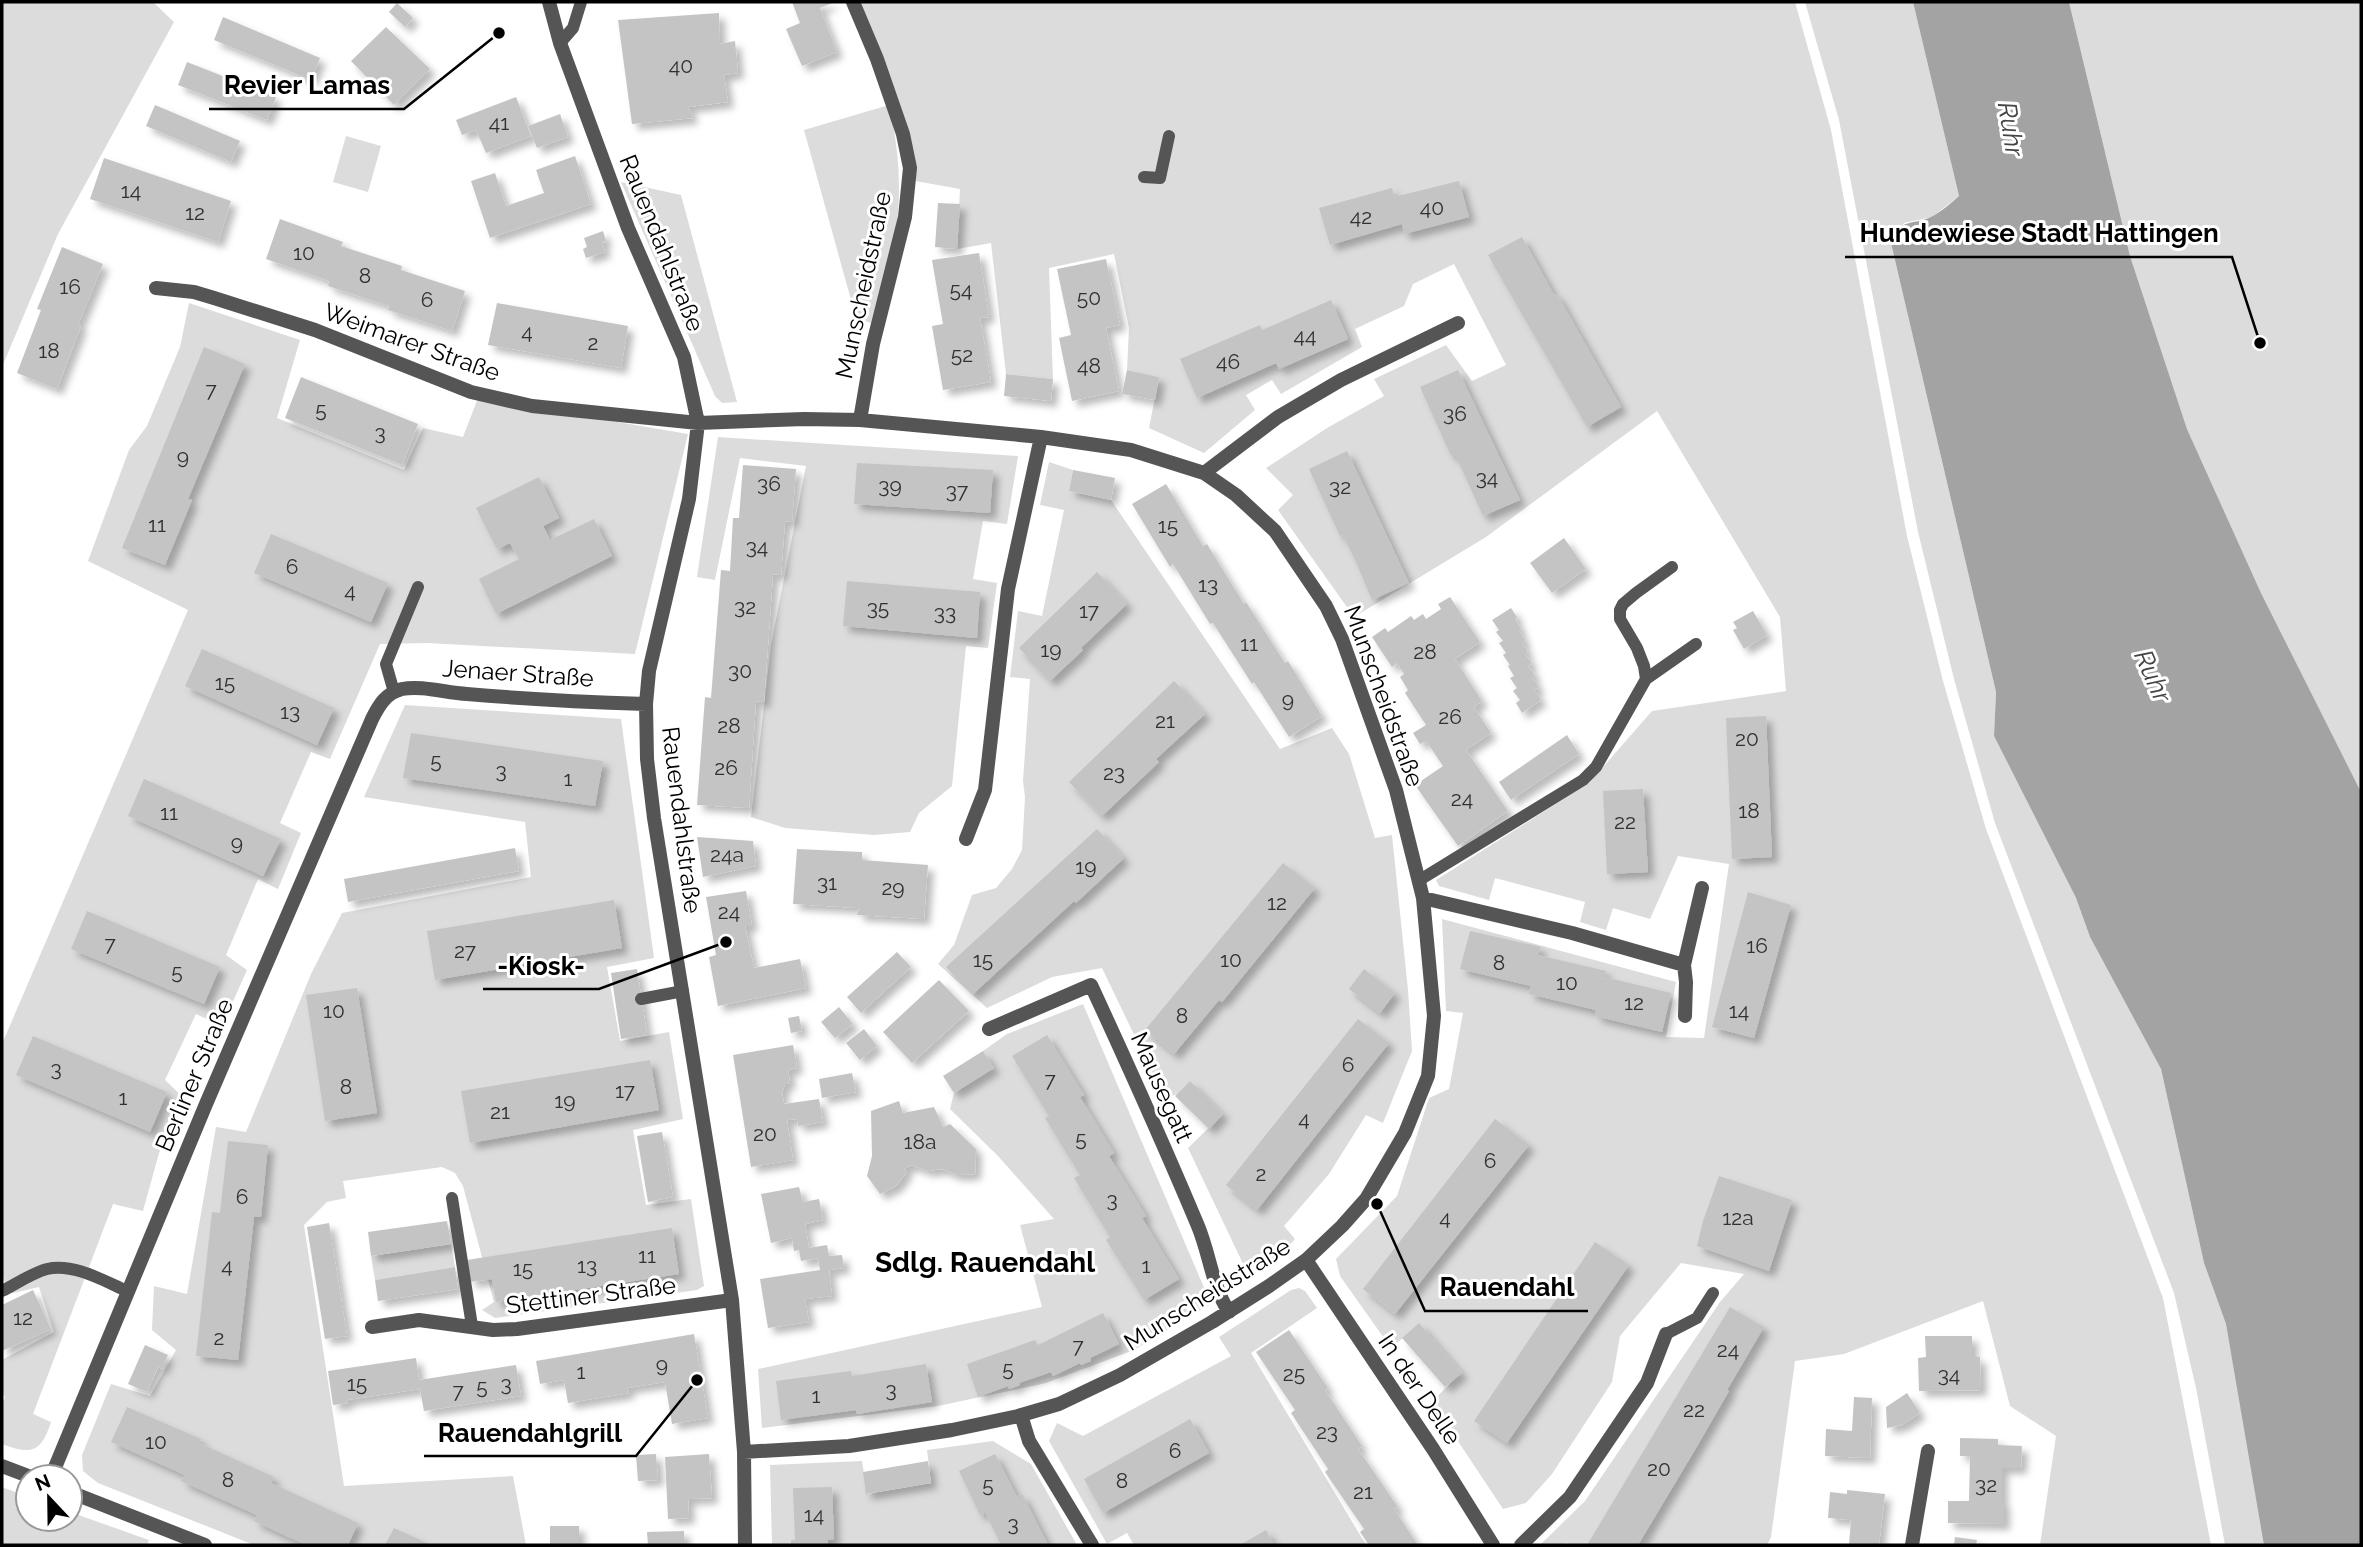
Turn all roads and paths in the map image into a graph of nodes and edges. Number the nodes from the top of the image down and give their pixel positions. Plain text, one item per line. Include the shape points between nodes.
1 (549, 2) edge
2 (581, 2) edge
3 (853, 2) edge
4 (560, 43) junction
5 (1169, 136) dead end
6 (1144, 177) dead end
7 (156, 288) dead end
8 (1458, 323) dead end
9 (860, 421) junction
10 (698, 423) junction
11 (1041, 437) junction
12 (1204, 473) junction
13 (1672, 567) dead end
14 (418, 587) dead end
15 (1696, 643) dead end
16 (1646, 679) junction
17 (391, 694) junction
18 (646, 704) junction
19 (966, 839) dead end
20 (1418, 881) junction
21 (1702, 888) dead end
22 (1423, 898) junction
23 (1684, 965) junction
24 (682, 991) junction
25 (641, 999) dead end
26 (1685, 1016) dead end
27 (989, 1029) dead end
28 (452, 1198) dead end
29 (1306, 1259) junction
30 (127, 1290) junction
31 (2, 1291) edge
32 (1713, 1293) dead end
33 (732, 1300) junction
34 (1229, 1312) junction
35 (472, 1326) junction
36 (372, 1327) dead end
37 (1666, 1334) joint
38 (1021, 1415) junction
39 (1928, 1451) dead end
40 (744, 1452) junction
41 (57, 1463) edge
42 (84, 1497) edge
43 (205, 1545) edge
44 (746, 1545) edge
45 (1092, 1545) edge
46 (1493, 1545) edge
47 (1521, 1545) edge
48 (1912, 1545) edge

1 - 4 street, Rauendahlstraße
2 - 4 lane via 573,28
3 - 9 street, Munscheidstraße via 903,134 910,168 905,217 873,344
4 - 10 street, Rauendahlstraße via 628,228 684,357
5 - 6 lane via 1160,178
7 - 10 street, Weimarer Straße via 194,292 316,330 471,392 532,406
8 - 12 street via 1290,410
9 - 10 street, Munscheidstraße
9 - 11 street, Munscheidstraße
10 - 18 street, Rauendahlstraße via 689,499 649,671
11 - 12 street, Munscheidstraße via 1131,450
11 - 19 street via 1008,589 985,790
12 - 20 street, Munscheidstraße via 1267,522 1326,606 1381,745
13 - 16 lane via 1620,610
14 - 17 lane via 386,664
15 - 16 lane
16 - 20 lane via 1596,766 1583,780
17 - 18 street, Jenaer Straße via 417,688
17 - 30 street, Berliner Straße via 378,706
18 - 24 street, Rauendahlstraße via 651,800
20 - 22 street, Munscheidstraße
21 - 23 street
22 - 23 street
22 - 29 street, Munscheidstraße via 1434,1016 1428,1076 1405,1133 1366,1199
23 - 26 street
24 - 25 lane
24 - 33 street, Rauendahlstraße
27 - 34 street, Mausegatt via 1091,985 1171,1162 1201,1235 1218,1296
28 - 35 lane
29 - 34 street, Munscheidstraße
29 - 46 street, In der Delle
30 - 31 lane via 62,1268 46,1270
30 - 41 street, Berliner Straße
32 - 37 lane via 1697,1318
33 - 35 street, Stettiner Straße via 516,1329
33 - 40 street, Rauendahlstraße
34 - 38 street, Munscheidstraße via 1100,1385
35 - 36 street, Stettiner Straße via 418,1320
37 - 47 street via 1647,1383 1570,1497
38 - 40 street, Munscheidstraße via 849,1446
38 - 45 street via 1029,1441
39 - 48 street
40 - 44 street, Rauendahlstraße
42 - 43 street

